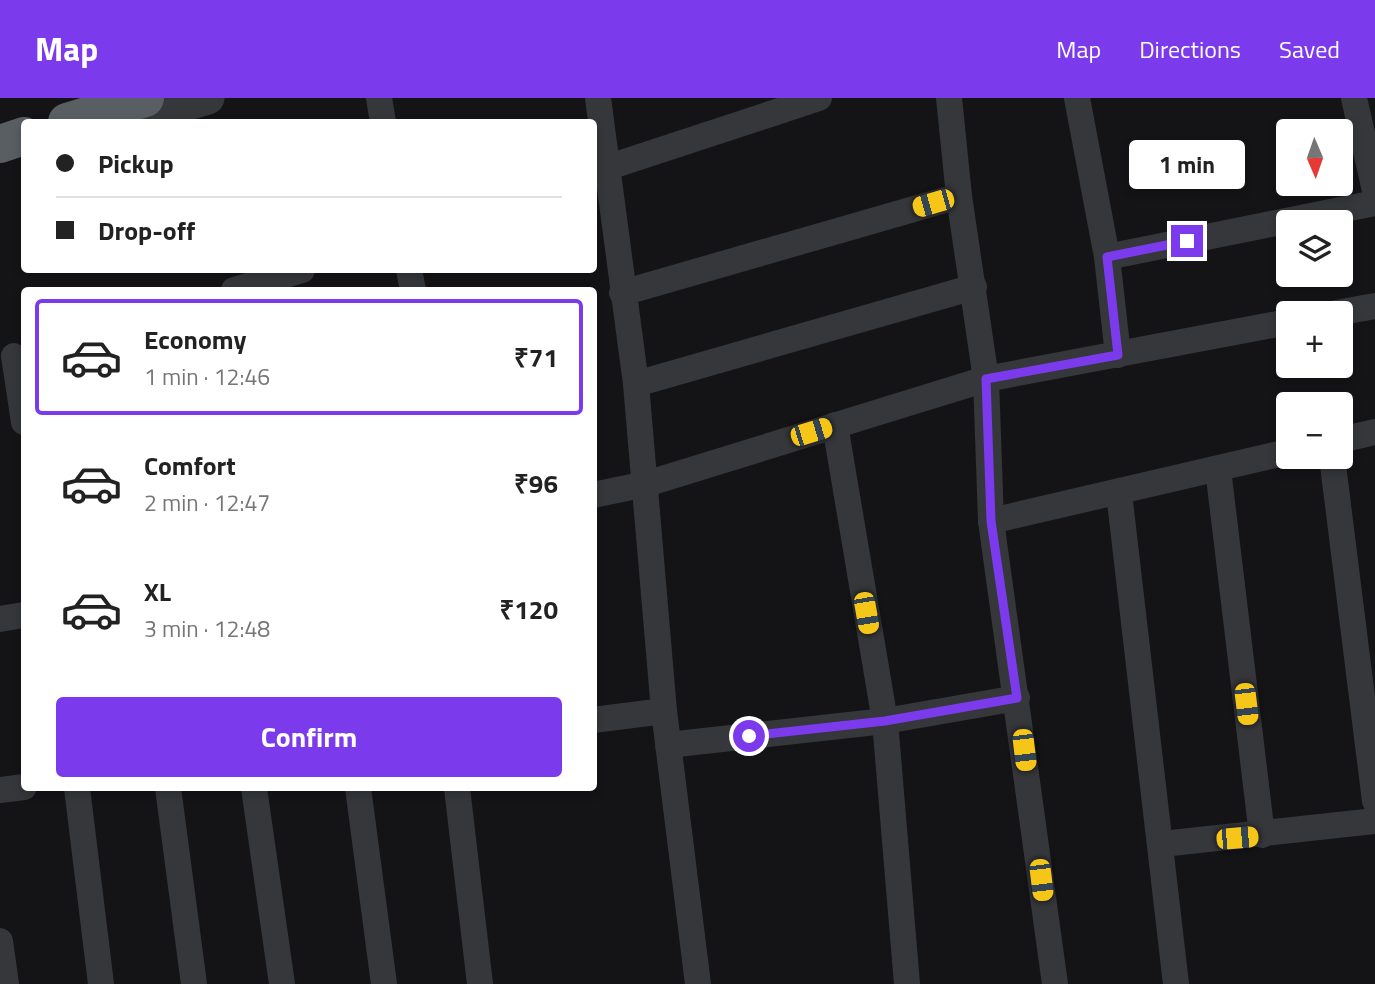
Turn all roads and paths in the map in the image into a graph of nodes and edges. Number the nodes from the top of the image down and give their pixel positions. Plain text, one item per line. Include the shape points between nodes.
1 (145, 98) edge
2 (208, 98) edge
3 (379, 98) edge
4 (598, 98) edge
5 (819, 98) edge
6 (949, 98) edge
7 (1077, 98) edge
8 (1354, 98) edge
9 (77, 119) edge
10 (139, 119) edge
11 (382, 119) edge
12 (21, 137) edge
13 (0, 144) edge
14 (21, 156) edge
15 (0, 163) edge
16 (609, 167) junction
17 (1375, 191) edge
18 (959, 196) junction
19 (1375, 203) edge
20 (1107, 257) junction
21 (296, 273) edge
22 (268, 286) edge
23 (974, 286) junction
24 (622, 293) junction
25 (1375, 306) edge
26 (1353, 310) edge
27 (1276, 324) edge
28 (1118, 355) junction
29 (13, 356) edge
30 (986, 379) junction
31 (636, 384) junction
32 (21, 404) edge
33 (835, 425) junction
34 (1375, 432) edge
35 (1353, 437) edge
36 (1276, 455) edge
37 (1218, 468) junction
38 (1334, 469) edge
39 (646, 484) junction
40 (1119, 493) junction
41 (597, 494) edge
42 (991, 521) junction
43 (21, 615) edge
44 (0, 618) edge
45 (1017, 698) junction
46 (664, 711) junction
47 (597, 719) edge
48 (885, 721) junction
49 (668, 745) junction
50 (21, 787) edge
51 (0, 790) edge
52 (77, 791) edge
53 (169, 791) edge
54 (254, 791) edge
55 (358, 791) edge
56 (457, 791) edge
57 (1375, 801) edge
58 (1375, 821) edge
59 (1262, 835) junction
60 (1162, 844) junction
61 (0, 941) edge
62 (6, 984) edge
63 (102, 984) edge
64 (194, 984) edge
65 (282, 984) edge
66 (384, 984) edge
67 (480, 984) edge
68 (698, 984) edge
69 (907, 984) edge
70 (1055, 984) edge
71 (1176, 984) edge

1 - 9 highway
2 - 10 street
3 - 11 street
4 - 16 street
5 - 16 street
6 - 18 street
7 - 20 street
8 - 17 street
12 - 13 highway
14 - 15 street
16 - 24 street
18 - 23 street
18 - 24 street
19 - 20 street
20 - 28 street
21 - 22 street
23 - 30 street
23 - 31 street
24 - 31 street
25 - 26 street
27 - 28 street
28 - 30 street
29 - 32 street
30 - 33 street
30 - 42 street
31 - 39 street
33 - 39 street
33 - 48 street
34 - 35 street
36 - 37 street
37 - 40 street
37 - 59 street
38 - 57 street
39 - 41 street
39 - 46 street
40 - 42 street
40 - 60 street
42 - 45 street
43 - 44 street
45 - 48 street
45 - 70 street
46 - 47 street
46 - 49 street
48 - 49 street
48 - 69 street
49 - 68 street
50 - 51 street
52 - 63 street
53 - 64 street
54 - 65 street
55 - 66 street
56 - 67 street
58 - 59 street
59 - 60 street
60 - 71 street
61 - 62 street

